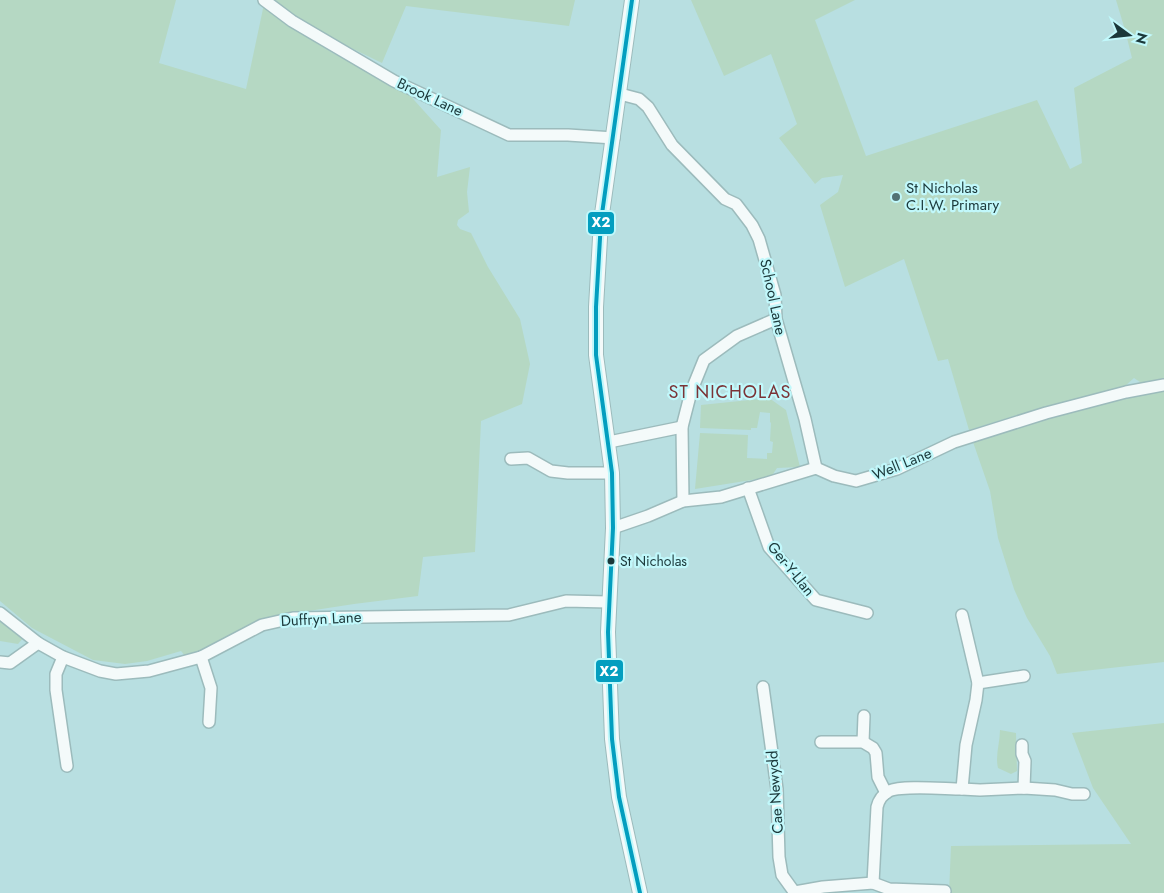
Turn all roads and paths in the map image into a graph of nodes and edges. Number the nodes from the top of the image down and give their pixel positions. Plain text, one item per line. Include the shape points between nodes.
1 (264, 0) edge
2 (632, 0) edge
3 (620, 94) junction
4 (614, 138) junction
5 (776, 319) junction
6 (1164, 385) edge
7 (682, 427) junction
8 (608, 442) junction
9 (511, 458) dead end
10 (816, 468) junction
11 (612, 473) junction
12 (748, 488) junction
13 (684, 501) junction
14 (613, 528) junction
15 (608, 602) junction
16 (0, 613) edge
17 (867, 613) dead end
18 (962, 615) dead end
19 (38, 643) junction
20 (63, 657) junction
21 (201, 657) junction
22 (0, 662) edge
23 (1024, 676) dead end
24 (978, 683) junction
25 (763, 687) dead end
26 (864, 716) dead end
27 (209, 722) dead end
28 (821, 742) dead end
29 (863, 742) junction
30 (1022, 745) dead end
31 (67, 766) dead end
32 (1024, 788) junction
33 (962, 789) junction
34 (886, 793) junction
35 (1084, 794) dead end
36 (873, 883) junction
37 (899, 891) edge
38 (945, 891) dead end
39 (795, 892) edge
40 (640, 893) edge

1 - 4 street, Brook Lane via 292,21 394,81 508,135
2 - 3 main road
3 - 4 main road
3 - 5 street, School Lane via 639,99 648,107 672,145 725,199 736,204 752,225 770,272
4 - 8 main road via 601,221 596,307 596,355
5 - 7 street via 737,336 704,360
5 - 10 street, School Lane
6 - 10 street, Well Lane via 1055,411 954,442 897,469 856,481
7 - 8 street
7 - 13 street
8 - 11 main road
9 - 11 street via 528,458 551,470 568,473
10 - 12 street
11 - 14 main road
12 - 13 street
12 - 17 street, Ger-Y-Llan via 769,547 816,600
13 - 14 street
14 - 15 main road
15 - 21 street, Duffryn Lane via 566,601 509,615 293,618 262,624
15 - 40 main road via 610,702 616,771
16 - 19 street, Duffryn Lane
18 - 24 street
19 - 20 street, Duffryn Lane
19 - 22 street via 10,663
20 - 21 street, Duffryn Lane via 100,672 116,674 149,671
20 - 31 street via 56,674 56,690
21 - 27 street via 211,688
23 - 24 street
24 - 33 street via 966,745
25 - 39 street, Cae Newydd via 777,789 778,857 785,881
26 - 29 street
28 - 29 street
29 - 34 street via 876,753 876,773
30 - 32 street
32 - 33 street
32 - 35 street
33 - 34 street via 897,789
34 - 36 street via 879,800
36 - 37 street, Cae Newydd
36 - 39 street, Cae Newydd
37 - 38 street, Cae Newydd

